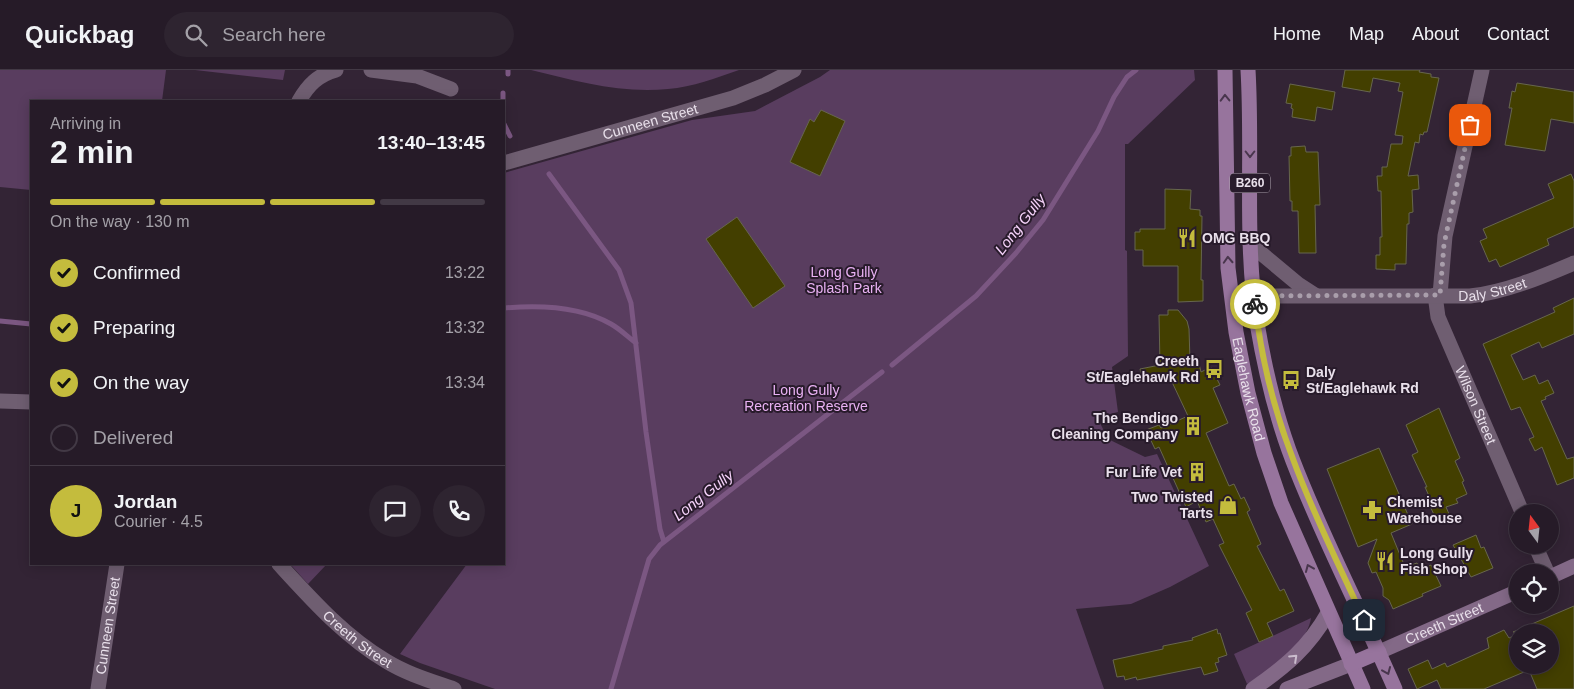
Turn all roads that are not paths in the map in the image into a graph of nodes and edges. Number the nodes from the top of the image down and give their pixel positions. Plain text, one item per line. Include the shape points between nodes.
1 (336, 70) edge
2 (370, 70) edge
3 (794, 70) edge
4 (1225, 70) edge
5 (1248, 70) edge
6 (1482, 70) edge
7 (451, 89) dead end
8 (300, 100) edge
9 (505, 163) edge
10 (1250, 244) junction
11 (1574, 263) edge
12 (1315, 295) junction
13 (1438, 295) junction
14 (1254, 296) junction
15 (0, 401) edge
16 (30, 402) edge
17 (1519, 504) edge
18 (118, 565) edge
19 (280, 565) edge
20 (1574, 566) edge
21 (1559, 573) edge
22 (1509, 595) edge
23 (1328, 613) junction
24 (1379, 652) junction
25 (1351, 664) junction
26 (98, 689) edge
27 (454, 689) edge
28 (1253, 689) edge
29 (1287, 689) edge
30 (1363, 689) edge
31 (1394, 689) edge

1 - 8 street via 313,81
2 - 7 street via 417,76
3 - 9 street, Cunneen Street via 733,98
23 -> 4 main road, Eaglehawk Road / B260 via 1281,504 1264,453 1236,332 1228,260
5 -> 10 main road, Eaglehawk Road / B260
6 - 13 street, Wilson Street via 1445,236
10 - 12 street
10 - 14 main road, Eaglehawk Road / B260
11 - 13 street, Daly Street via 1493,293
12 - 13 street, Daly Street
12 - 14 street, Daly Street
13 - 17 street, Wilson Street via 1438,317
14 - 24 main road, Eaglehawk Road / B260 via 1266,371 1288,446
15 - 16 street
18 - 26 street, Cunneen Street
19 - 27 street, Creeth Street via 319,608 368,649 417,677
20 - 21 street
22 - 24 street, Creeth Street
23 - 25 main road, Eaglehawk Road / B260
28 -> 23 street via 1300,651 1315,635
24 - 25 main road, Creeth Street
24 -> 31 main road, Eaglehawk Road / B260
25 - 29 street, Creeth Street
25 - 30 main road, Eaglehawk Road / B260

